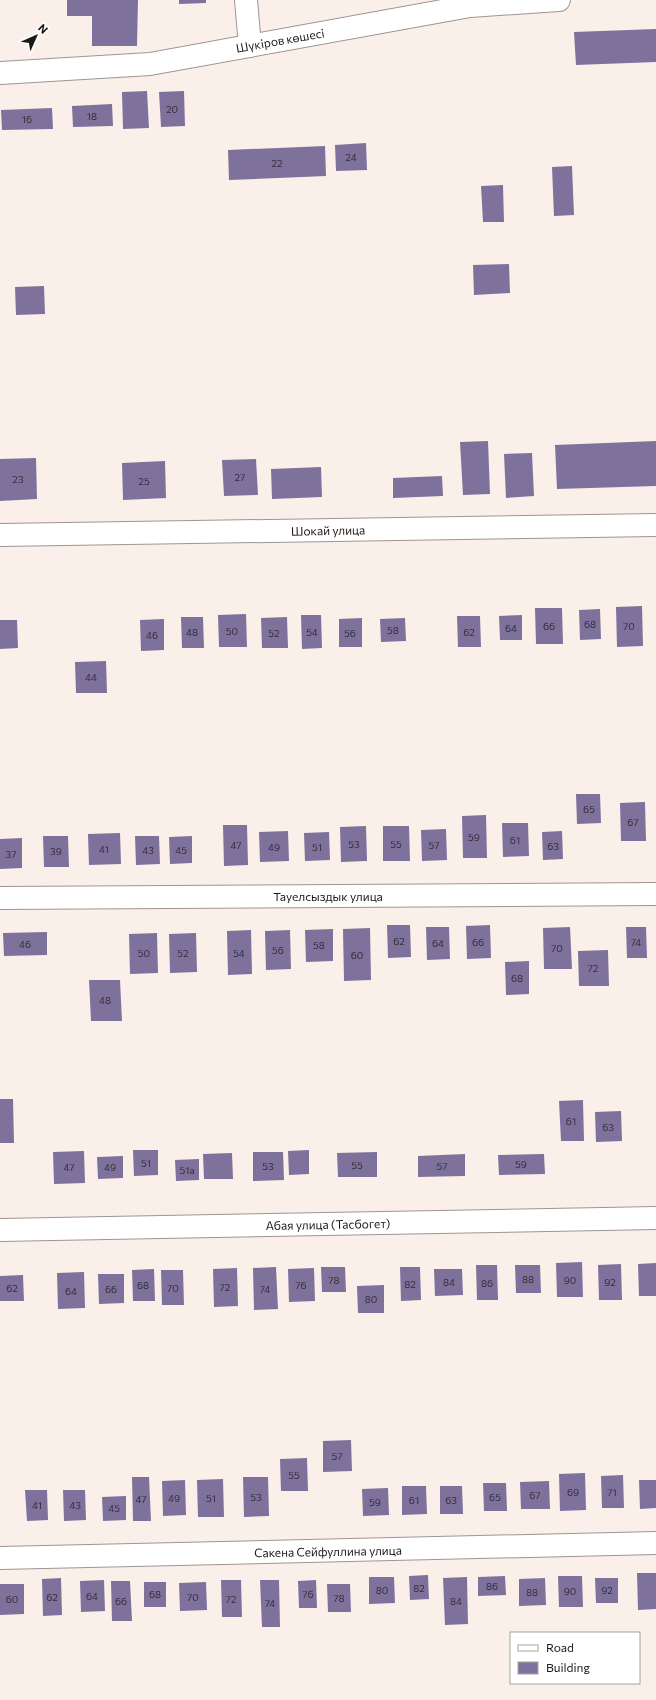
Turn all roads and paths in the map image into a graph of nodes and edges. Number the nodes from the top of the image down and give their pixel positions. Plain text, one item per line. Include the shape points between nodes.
1 (246, 0) edge
2 (559, 0) edge
3 (250, 46) junction
4 (0, 73) edge
5 (656, 525) edge
6 (0, 535) edge
7 (656, 894) edge
8 (0, 898) edge
9 (656, 1218) edge
10 (0, 1230) edge
11 (656, 1543) edge
12 (0, 1558) edge

1 - 3 street
2 - 3 street, Шүкіров көшесі via 470,6
3 - 4 street, Шүкіров көшесі via 150,64
5 - 6 street, Шокай улица
7 - 8 street, Тауелсыздык улица
9 - 10 street, Абая улица (Тасбогет)
11 - 12 street, Сакена Сейфуллина улица

